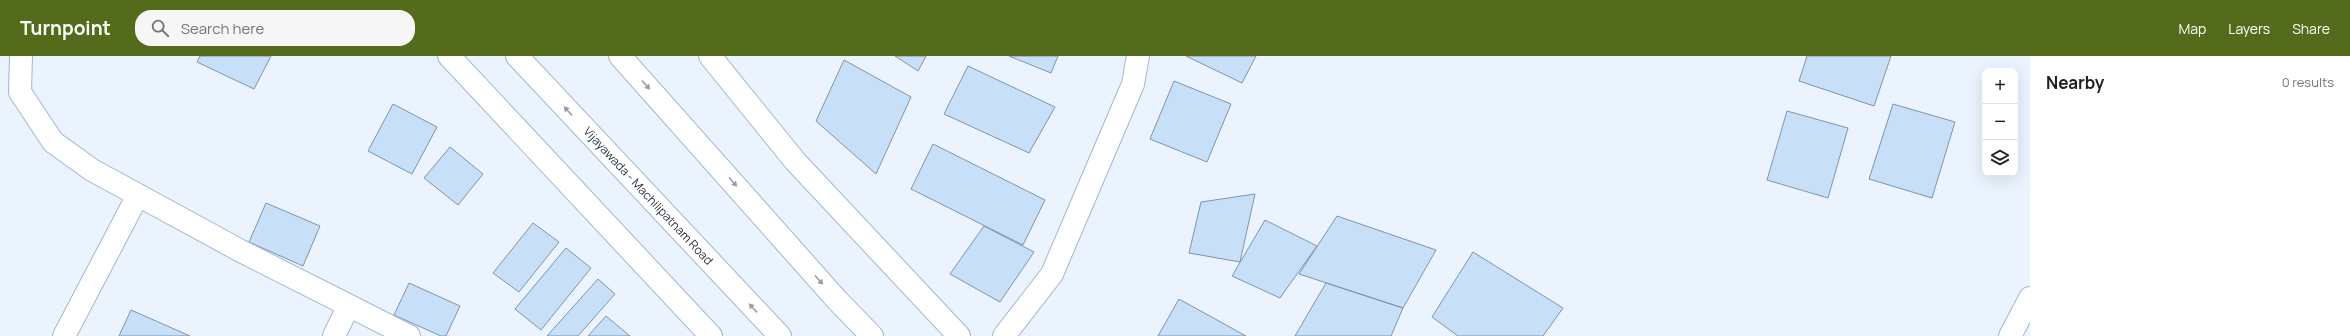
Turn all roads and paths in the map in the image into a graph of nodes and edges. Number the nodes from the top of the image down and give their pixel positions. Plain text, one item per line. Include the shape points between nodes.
1 (21, 56) edge
2 (449, 56) edge
3 (517, 56) edge
4 (620, 56) edge
5 (710, 56) edge
6 (1138, 56) edge
7 (138, 195) junction
8 (2030, 298) edge
9 (348, 307) junction
10 (64, 336) edge
11 (334, 336) edge
12 (409, 336) edge
13 (712, 336) edge
14 (780, 336) edge
15 (872, 336) edge
16 (959, 336) edge
17 (1004, 336) edge
18 (2010, 336) edge

1 - 7 main road via 20,92 53,142 92,170
2 - 13 main road
14 -> 3 main road, Vijayawada - Machilipatnam Road
4 -> 15 main road
5 - 16 main road via 795,161
6 - 17 main road via 1132,84 1052,274
7 - 9 main road
7 - 10 main road
8 - 18 main road
9 - 11 main road
9 - 12 main road

